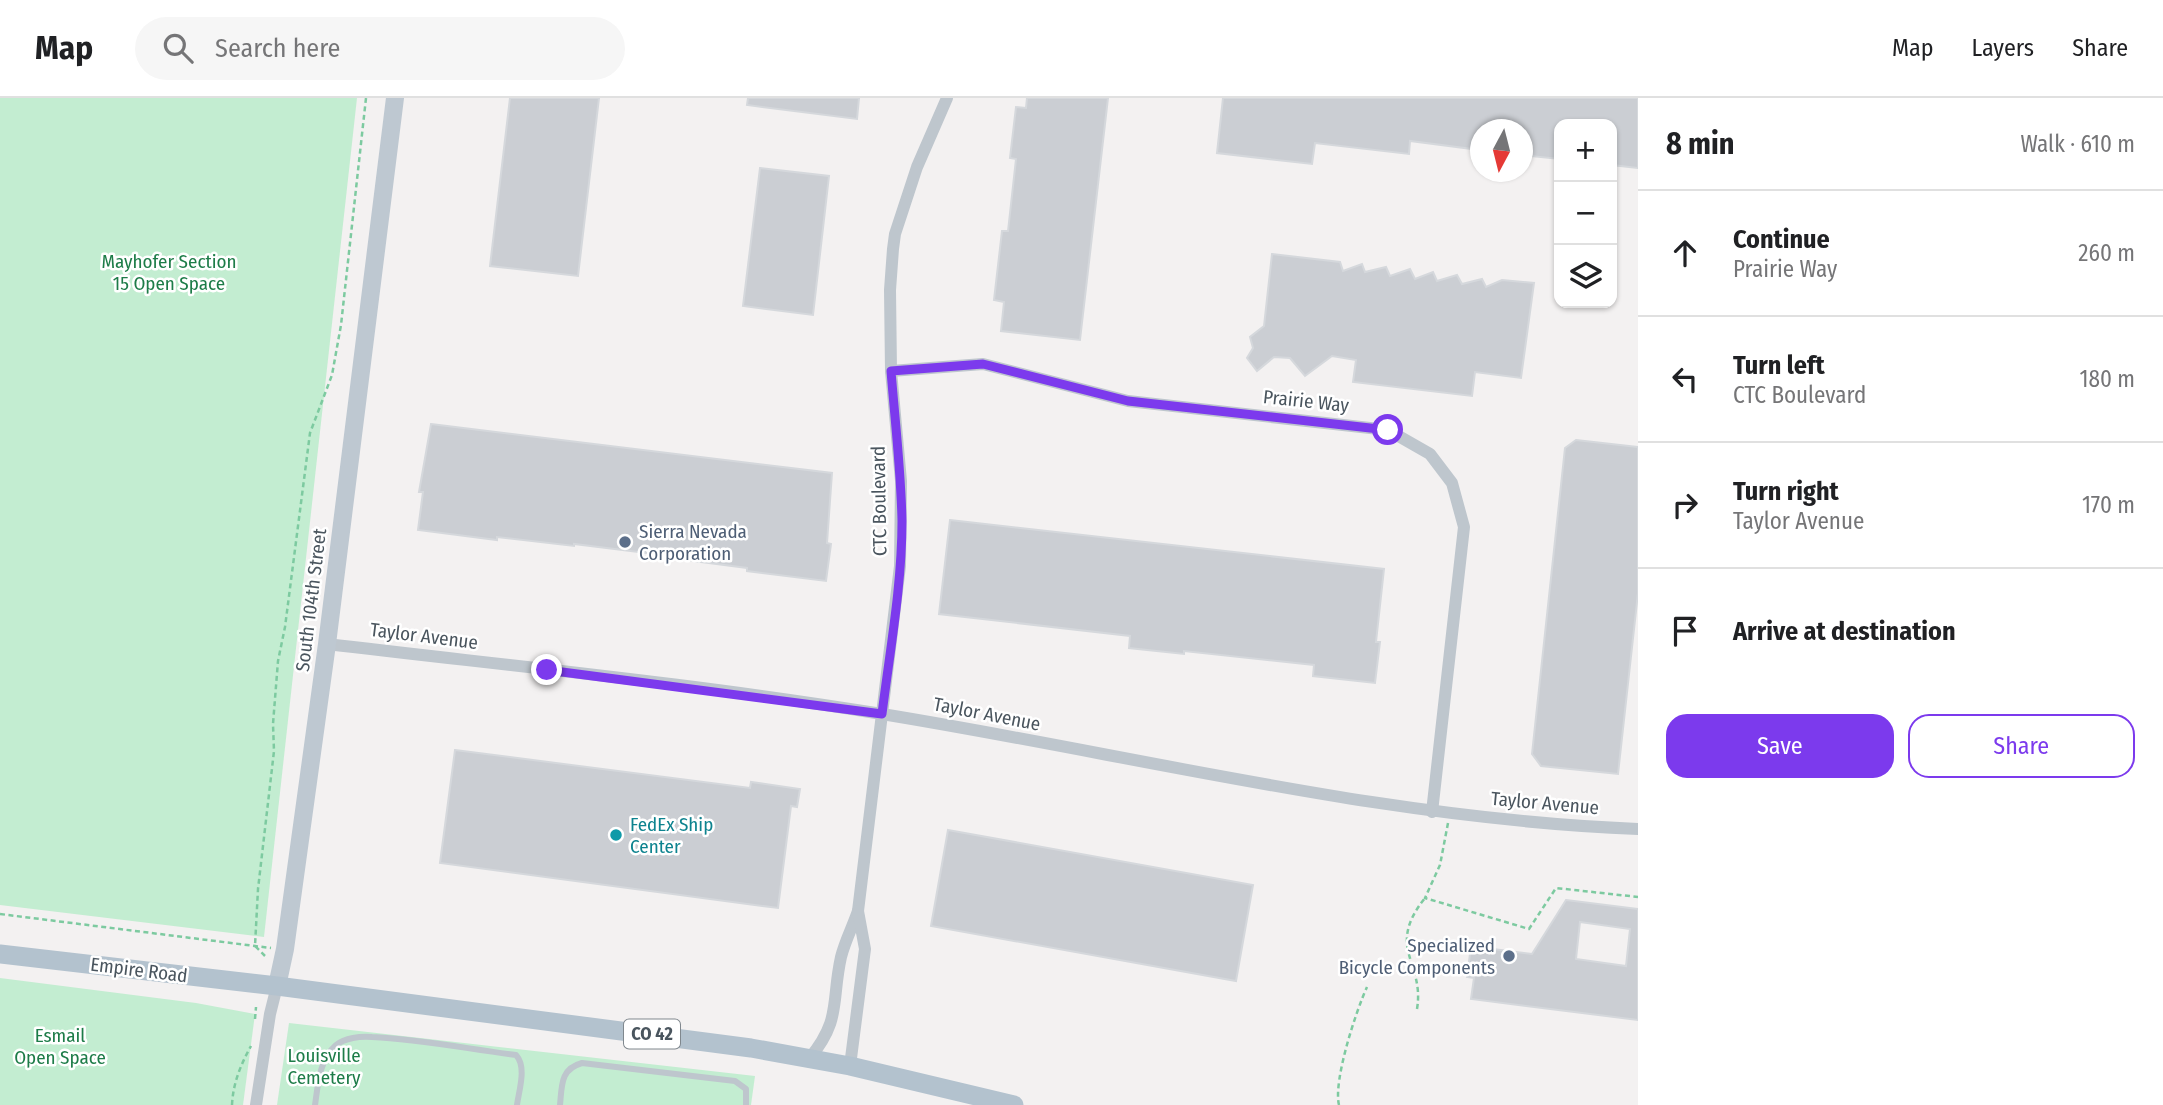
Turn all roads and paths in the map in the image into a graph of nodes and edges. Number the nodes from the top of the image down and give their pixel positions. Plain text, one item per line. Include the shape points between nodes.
1 (366, 98) edge
2 (395, 98) edge
3 (947, 98) edge
4 (891, 371) junction
5 (327, 644) junction
6 (882, 714) junction
7 (1432, 812) junction
8 (1450, 813) junction
9 (1638, 830) edge
10 (1638, 897) edge
11 (1425, 898) junction
12 (858, 911) junction
13 (0, 914) edge
14 (255, 946) junction
15 (285, 949) junction
16 (0, 954) edge
17 (265, 956) dead end
18 (277, 986) junction
19 (1367, 987) dead end
20 (256, 1007) dead end
21 (1417, 1009) dead end
22 (255, 1026) dead end
23 (253, 1041) dead end
24 (809, 1059) junction
25 (850, 1066) junction
26 (232, 1105) edge
27 (256, 1105) edge
28 (315, 1105) edge
29 (517, 1105) edge
30 (560, 1105) edge
31 (746, 1105) edge
32 (1014, 1105) edge
33 (1339, 1105) edge

1 - 14 path via 339,337 310,433 278,661
2 - 5 street, South 104th Street
3 - 4 street, CTC Boulevard via 895,234
4 - 6 street, CTC Boulevard via 902,523
4 - 7 street, Prairie Way via 983,364 1128,401 1388,430 1430,454 1452,483 1464,527
5 - 6 street, Taylor Avenue
5 - 15 street, South 104th Street
6 - 7 street, Taylor Avenue via 1322,796
6 - 12 street, CTC Boulevard
7 - 8 street, Taylor Avenue
8 - 9 street, Taylor Avenue
8 - 11 path via 1440,865
10 - 11 path via 1556,888 1529,929
11 - 21 path via 1408,924 1408,956 1420,989
12 - 24 street, CTC Boulevard via 841,956 834,1020
12 - 25 street, CTC Boulevard via 865,949
13 - 14 path
14 - 15 path
14 - 17 path
15 - 18 street, South 104th Street
16 - 18 main road, Empire Road / CO 42
18 - 24 main road, CO 42 via 648,1033
18 - 27 street, South 104th Street
19 - 33 path via 1342,1062
20 - 22 path
23 - 26 path via 233,1090
24 - 25 main road, CO 42
25 - 32 main road, CO 42
28 - 29 lane via 320,1073 335,1046 344,1040 371,1037 516,1055 522,1068
30 - 31 lane via 564,1075 582,1063 735,1081 746,1089

